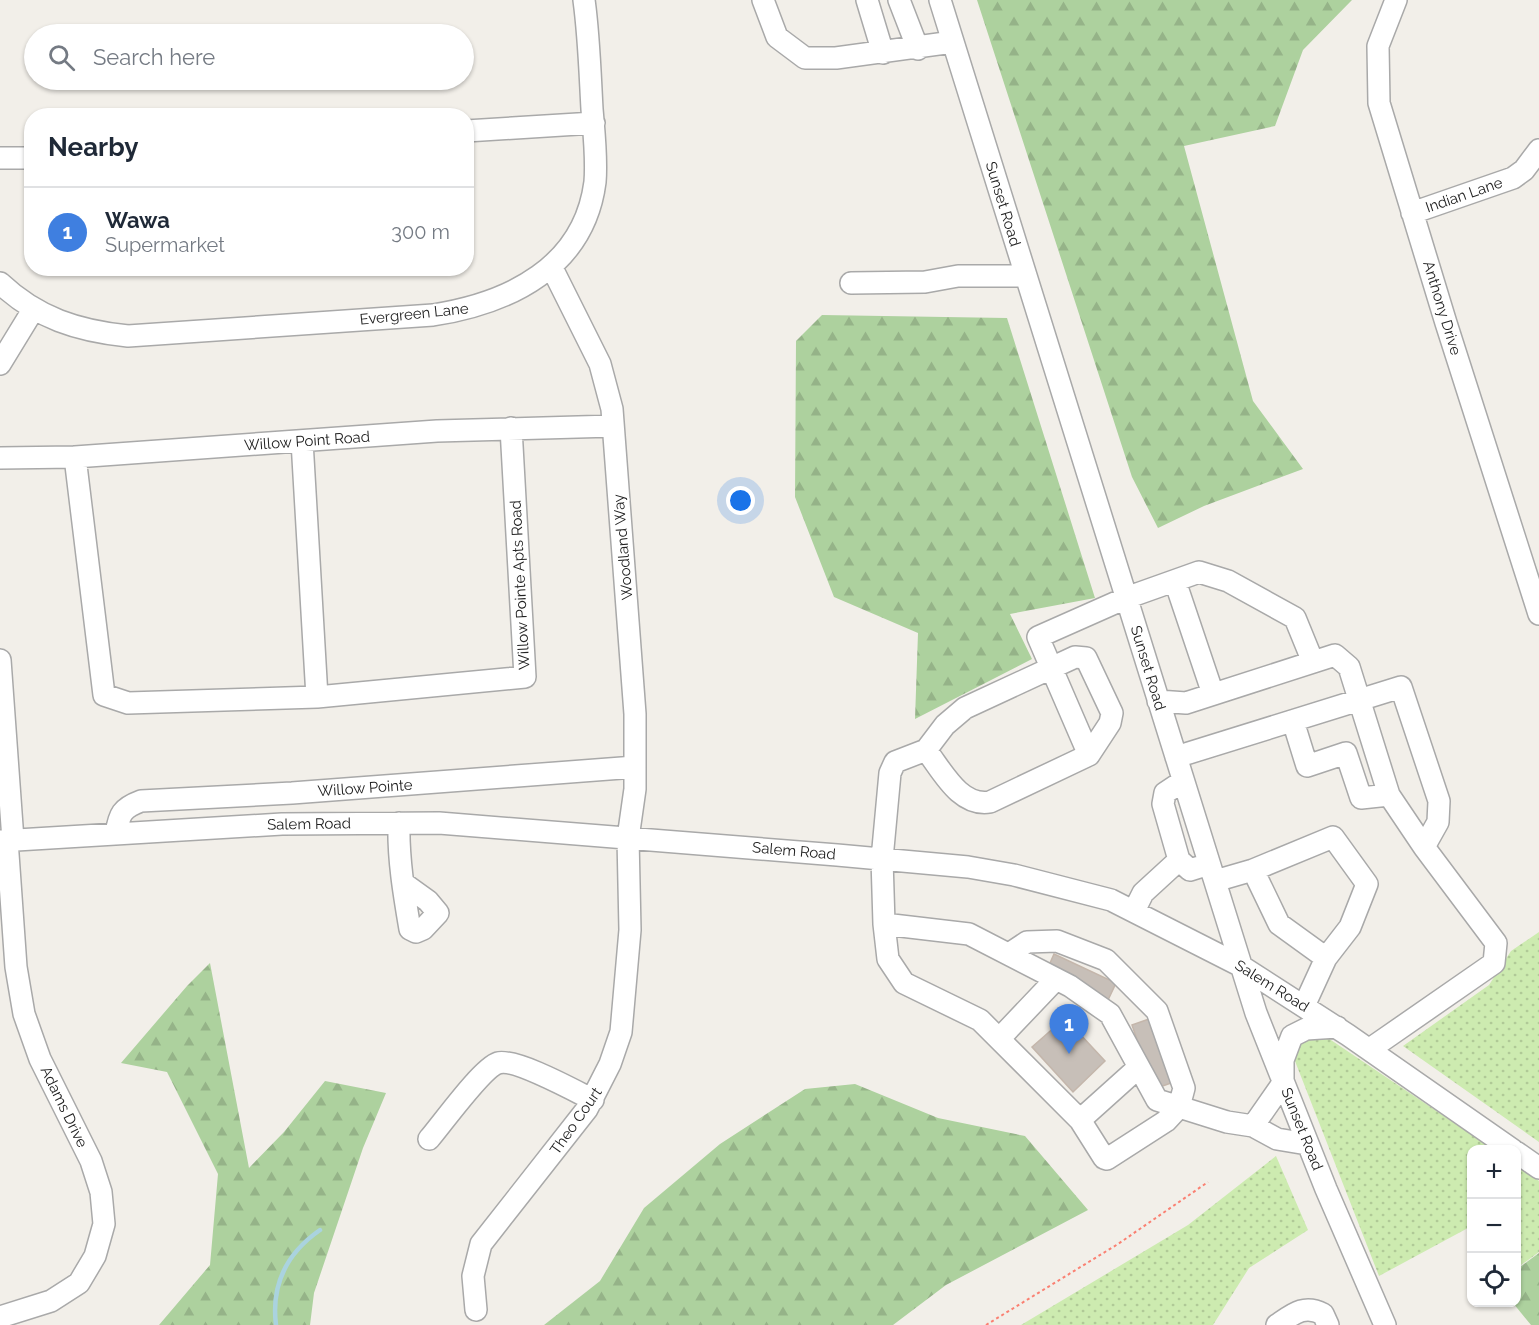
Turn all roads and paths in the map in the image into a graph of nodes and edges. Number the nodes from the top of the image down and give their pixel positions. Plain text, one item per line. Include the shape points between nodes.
1 (584, 0) edge
2 (763, 0) edge
3 (867, 0) edge
4 (899, 0) edge
5 (940, 0) edge
6 (1396, 0) edge
7 (953, 42) junction
8 (918, 49) junction
9 (883, 53) junction
10 (594, 123) junction
11 (474, 130) edge
12 (1539, 150) edge
13 (0, 158) edge
14 (24, 158) edge
15 (1412, 213) junction
16 (552, 268) junction
17 (1026, 276) junction
18 (0, 283) edge
19 (851, 283) dead end
20 (33, 310) junction
21 (0, 364) edge
22 (613, 426) junction
23 (512, 428) junction
24 (302, 441) junction
25 (75, 457) junction
26 (0, 458) edge
27 (1175, 581) junction
28 (1126, 598) junction
29 (1539, 614) edge
30 (0, 660) edge
31 (1313, 662) junction
32 (1051, 666) junction
33 (1213, 694) junction
34 (317, 697) junction
35 (1360, 700) junction
36 (1158, 701) junction
37 (1293, 721) junction
38 (926, 750) junction
39 (1089, 754) junction
40 (1176, 757) junction
41 (635, 767) junction
42 (1183, 781) junction
43 (1389, 795) junction
44 (5, 802) edge
45 (399, 823) junction
46 (116, 834) junction
47 (628, 838) junction
48 (7, 840) edge
49 (1424, 847) junction
50 (882, 859) junction
51 (1179, 860) junction
52 (1253, 870) junction
53 (1212, 873) junction
54 (403, 883) dead end
55 (1134, 911) junction
56 (884, 924) junction
57 (1010, 954) junction
58 (1326, 958) junction
59 (1241, 966) junction
60 (1056, 979) junction
61 (1137, 992) junction
62 (1304, 1006) junction
63 (1110, 1014) junction
64 (1337, 1027) junction
65 (999, 1039) junction
66 (1370, 1049) junction
67 (1139, 1067) junction
68 (1283, 1083) junction
69 (593, 1100) junction
70 (1179, 1107) junction
71 (1080, 1120) junction
72 (1253, 1126) junction
73 (429, 1139) dead end
74 (1307, 1144) junction
75 (1506, 1145) edge
76 (1521, 1155) edge
77 (1539, 1168) edge
78 (1208, 1182) dead end
79 (476, 1310) dead end
80 (0, 1317) edge
81 (986, 1325) edge
82 (1277, 1325) edge
83 (1328, 1325) edge
84 (1385, 1325) edge

1 - 10 street, Evergreen Lane
2 - 9 street via 777,37 805,58
3 - 9 street
4 - 8 street
5 - 7 street, Sunset Road
6 - 15 street, Anthony Drive via 1378,46 1378,92
7 - 8 street
7 - 17 street, Sunset Road
8 - 9 street
10 - 11 street
10 - 16 street, Evergreen Lane via 594,182 588,209 570,245
12 - 15 street, Indian Lane via 1513,178
13 - 14 street
15 - 29 street, Anthony Drive
16 - 20 street, Evergreen Lane via 480,306 400,318 128,336 77,328
16 - 22 street, Woodland Way via 600,364
17 - 19 street
17 - 28 street, Sunset Road
18 - 20 street, Evergreen Lane
20 - 21 street
22 - 23 street, Willow Point Road
22 - 41 street, Woodland Way via 635,714
23 - 24 street, Willow Point Road
23 - 34 street, Willow Pointe Apts Road via 525,677
24 - 25 street, Willow Point Road
24 - 34 street
25 - 26 street, Willow Point Road
25 - 34 street via 104,695 128,703
27 - 28 street
27 - 31 street via 1199,572 1228,581 1295,618
27 - 33 street
28 - 32 street via 1038,637
28 - 36 street, Sunset Road
30 - 44 street, Adams Drive
31 - 33 street
31 - 35 street via 1335,655 1349,667
32 - 38 street via 965,708 945,725
32 - 39 street
32 - 39 street via 1075,657 1086,658 1112,713 1110,723
33 - 36 street via 1186,702
35 - 37 street
35 - 43 street
35 - 49 street via 1401,687 1439,801 1438,822
36 - 40 street, Sunset Road
37 - 40 street
37 - 43 street via 1307,766 1346,753 1361,798
38 - 39 street via 957,791 978,804 990,802
38 - 50 street via 891,766
40 - 42 street, Sunset Road
41 - 46 street, Willow Pointe via 303,793 141,801 126,806 119,815
41 - 47 street, Woodland Way
42 - 51 street via 1165,793 1163,804
42 - 53 street, Sunset Road
43 - 49 street
44 - 48 street, Adams Drive
45 - 46 street, Salem Road via 292,824
45 - 47 street, Salem Road
45 - 54 street
46 - 48 street, Salem Road
47 - 50 street, Salem Road
47 - 69 street, Theo Court via 630,930 625,1000 616,1048
48 - 80 street, Adams Drive via 16,967 24,1014 40,1059 91,1161 101,1192 104,1224 95,1256 79,1283 51,1301
49 - 66 street via 1496,943 1494,963
50 - 55 street, Salem Road via 992,870 1094,894
50 - 56 street
51 - 53 street via 1190,870
51 - 55 street via 1143,892
52 - 53 street
52 - 58 street via 1280,924
52 - 58 street via 1333,837 1367,884 1350,927
53 - 59 street, Sunset Road
55 - 59 street, Salem Road
56 - 57 street via 969,934
56 - 65 street via 888,959 904,983 980,1020
57 - 60 street
57 - 61 street via 1027,942 1058,940 1106,960
58 - 62 street
59 - 62 street, Salem Road
59 - 68 street, Sunset Road
60 - 63 street
60 - 65 street
61 - 63 street
61 - 70 street via 1157,1011 1184,1089
62 - 64 street, Salem Road
63 - 67 street
64 - 66 street, Salem Road
64 - 68 street via 1306,1029 1292,1036 1282,1060
65 - 71 street
66 - 75 street, Salem Road
67 - 70 street via 1157,1100
67 - 71 street
68 - 72 street
68 - 74 street, Sunset Road
69 - 73 street via 536,1072 507,1062 498,1063 484,1073
69 - 79 street, Theo Court via 481,1245 473,1276
70 - 71 street via 1166,1121 1107,1159
70 - 72 street
72 - 74 street via 1277,1139
74 - 84 street, Sunset Road
76 - 77 street, Salem Road
78 - 81 path via 1118,1244
82 - 83 street via 1301,1309 1323,1314

